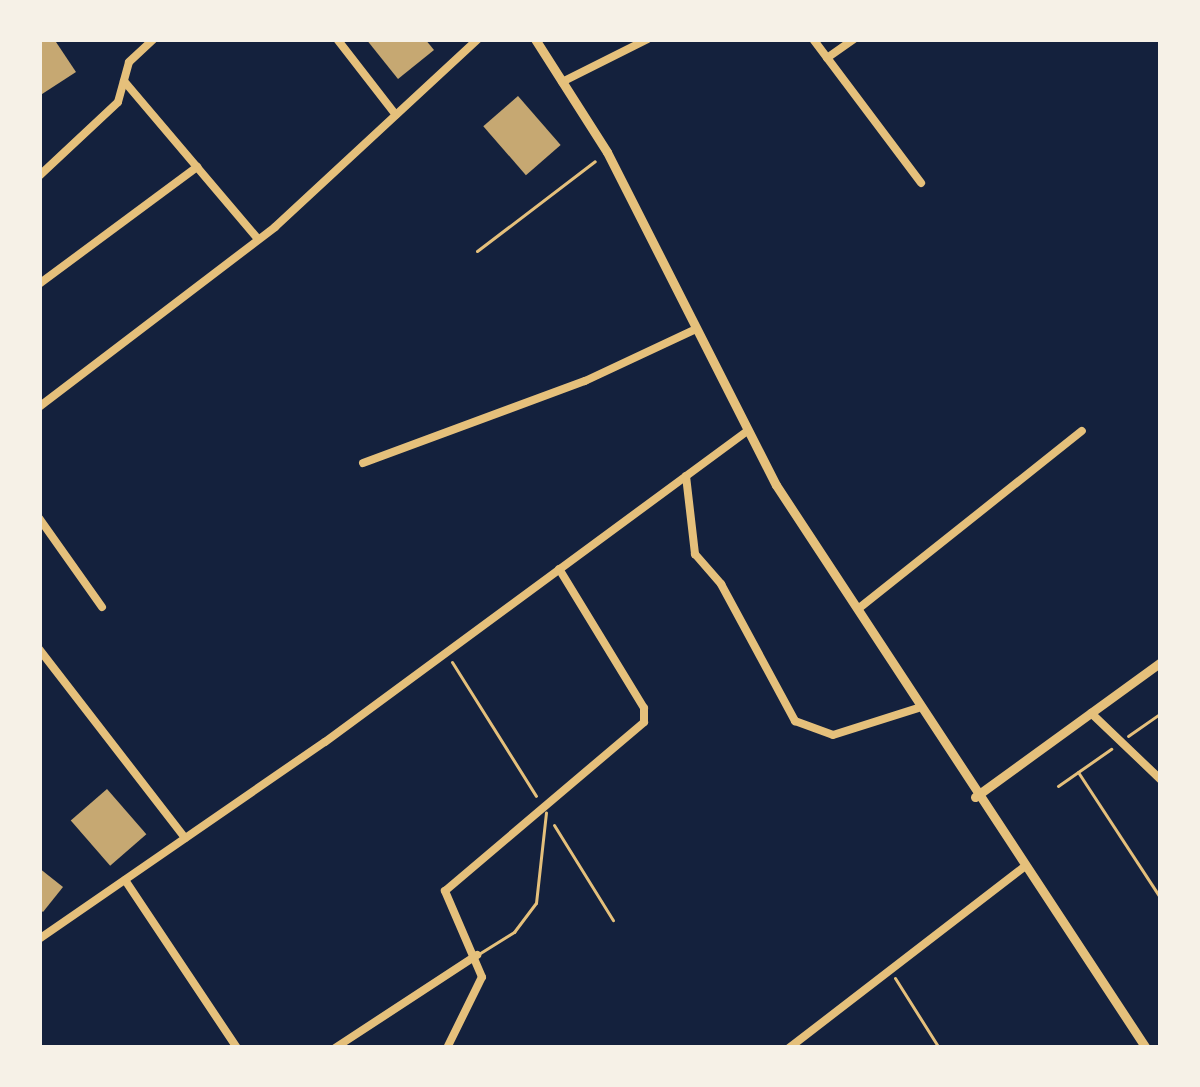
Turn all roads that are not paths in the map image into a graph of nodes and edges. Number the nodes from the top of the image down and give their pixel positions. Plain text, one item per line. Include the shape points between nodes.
1 (154, 39) edge
2 (337, 39) edge
3 (478, 39) edge
4 (535, 39) edge
5 (648, 39) edge
6 (813, 39) edge
7 (854, 39) edge
8 (827, 58) junction
9 (124, 80) junction
10 (562, 82) junction
11 (396, 115) junction
12 (197, 167) junction
13 (39, 176) edge
14 (921, 184) dead end
15 (259, 239) junction
16 (39, 284) edge
17 (694, 330) junction
18 (39, 407) edge
19 (1082, 431) dead end
20 (746, 432) junction
21 (363, 463) dead end
22 (686, 476) junction
23 (39, 518) edge
24 (560, 569) junction
25 (102, 608) dead end
26 (855, 611) junction
27 (39, 650) edge
28 (1161, 662) edge
29 (918, 709) junction
30 (1090, 713) junction
31 (1161, 780) edge
32 (975, 797) junction
33 (546, 813) junction
34 (185, 838) junction
35 (1023, 868) junction
36 (125, 880) junction
37 (39, 939) edge
38 (477, 956) junction
39 (237, 1048) edge
40 (335, 1048) edge
41 (447, 1048) edge
42 (789, 1048) edge
43 (1145, 1048) edge

1 - 9 street via 129,62
2 - 11 street
3 - 11 street
4 - 10 street
5 - 10 street
6 - 8 street
7 - 8 street
8 - 14 street
9 - 12 street
9 - 13 street via 118,102
10 - 17 street via 607,152
11 - 15 street
12 - 15 street
12 - 16 street
15 - 18 street
17 - 20 street
17 - 21 street via 622,366
19 - 26 street
20 - 22 street
20 - 26 street
22 - 24 street
22 - 29 street via 695,554 721,584 795,721 833,735
23 - 25 street
24 - 33 street via 645,715 635,735
24 - 34 street
26 - 29 street
27 - 34 street
28 - 30 street
29 - 32 street
30 - 31 street
30 - 32 street
32 - 35 street
33 - 38 lane via 536,903 523,924
33 - 38 street via 445,892
34 - 36 street
35 - 42 street
35 - 43 street
36 - 37 street
36 - 39 street
38 - 40 street
38 - 41 street via 481,984

